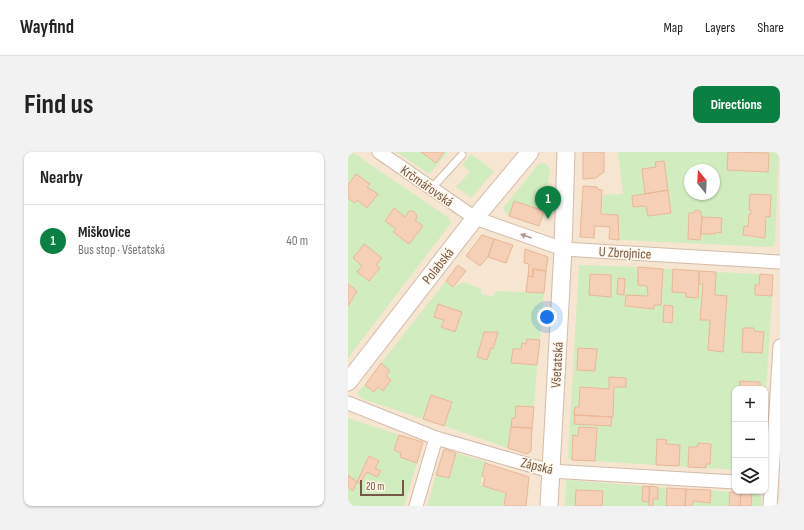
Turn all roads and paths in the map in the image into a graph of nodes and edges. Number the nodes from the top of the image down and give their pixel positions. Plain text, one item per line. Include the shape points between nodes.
1 (379, 152) edge
2 (530, 152) edge
3 (565, 153) edge
4 (462, 154) dead end
5 (431, 189) junction
6 (475, 218) junction
7 (563, 249) junction
8 (780, 262) edge
9 (780, 346) edge
10 (348, 382) edge
11 (348, 403) edge
12 (436, 438) junction
13 (550, 472) junction
14 (732, 482) edge
15 (772, 485) edge
16 (416, 506) edge
17 (549, 506) edge
18 (770, 506) edge

1 - 5 street, Krčmářovská
2 - 6 street, Polabská
3 - 7 street, Všetatská
4 - 5 lane
5 - 6 street, Krčmářovská
7 -> 6 street, U Zbrojnice
6 - 10 street, Polabská
7 - 8 street, U Zbrojnice
7 - 13 street, Všetatská
9 - 15 street
11 - 12 street, Zápská
12 - 13 street, Zápská
12 - 16 street
13 - 14 street, Zápská
13 - 17 street, Všetatská
15 - 18 street

